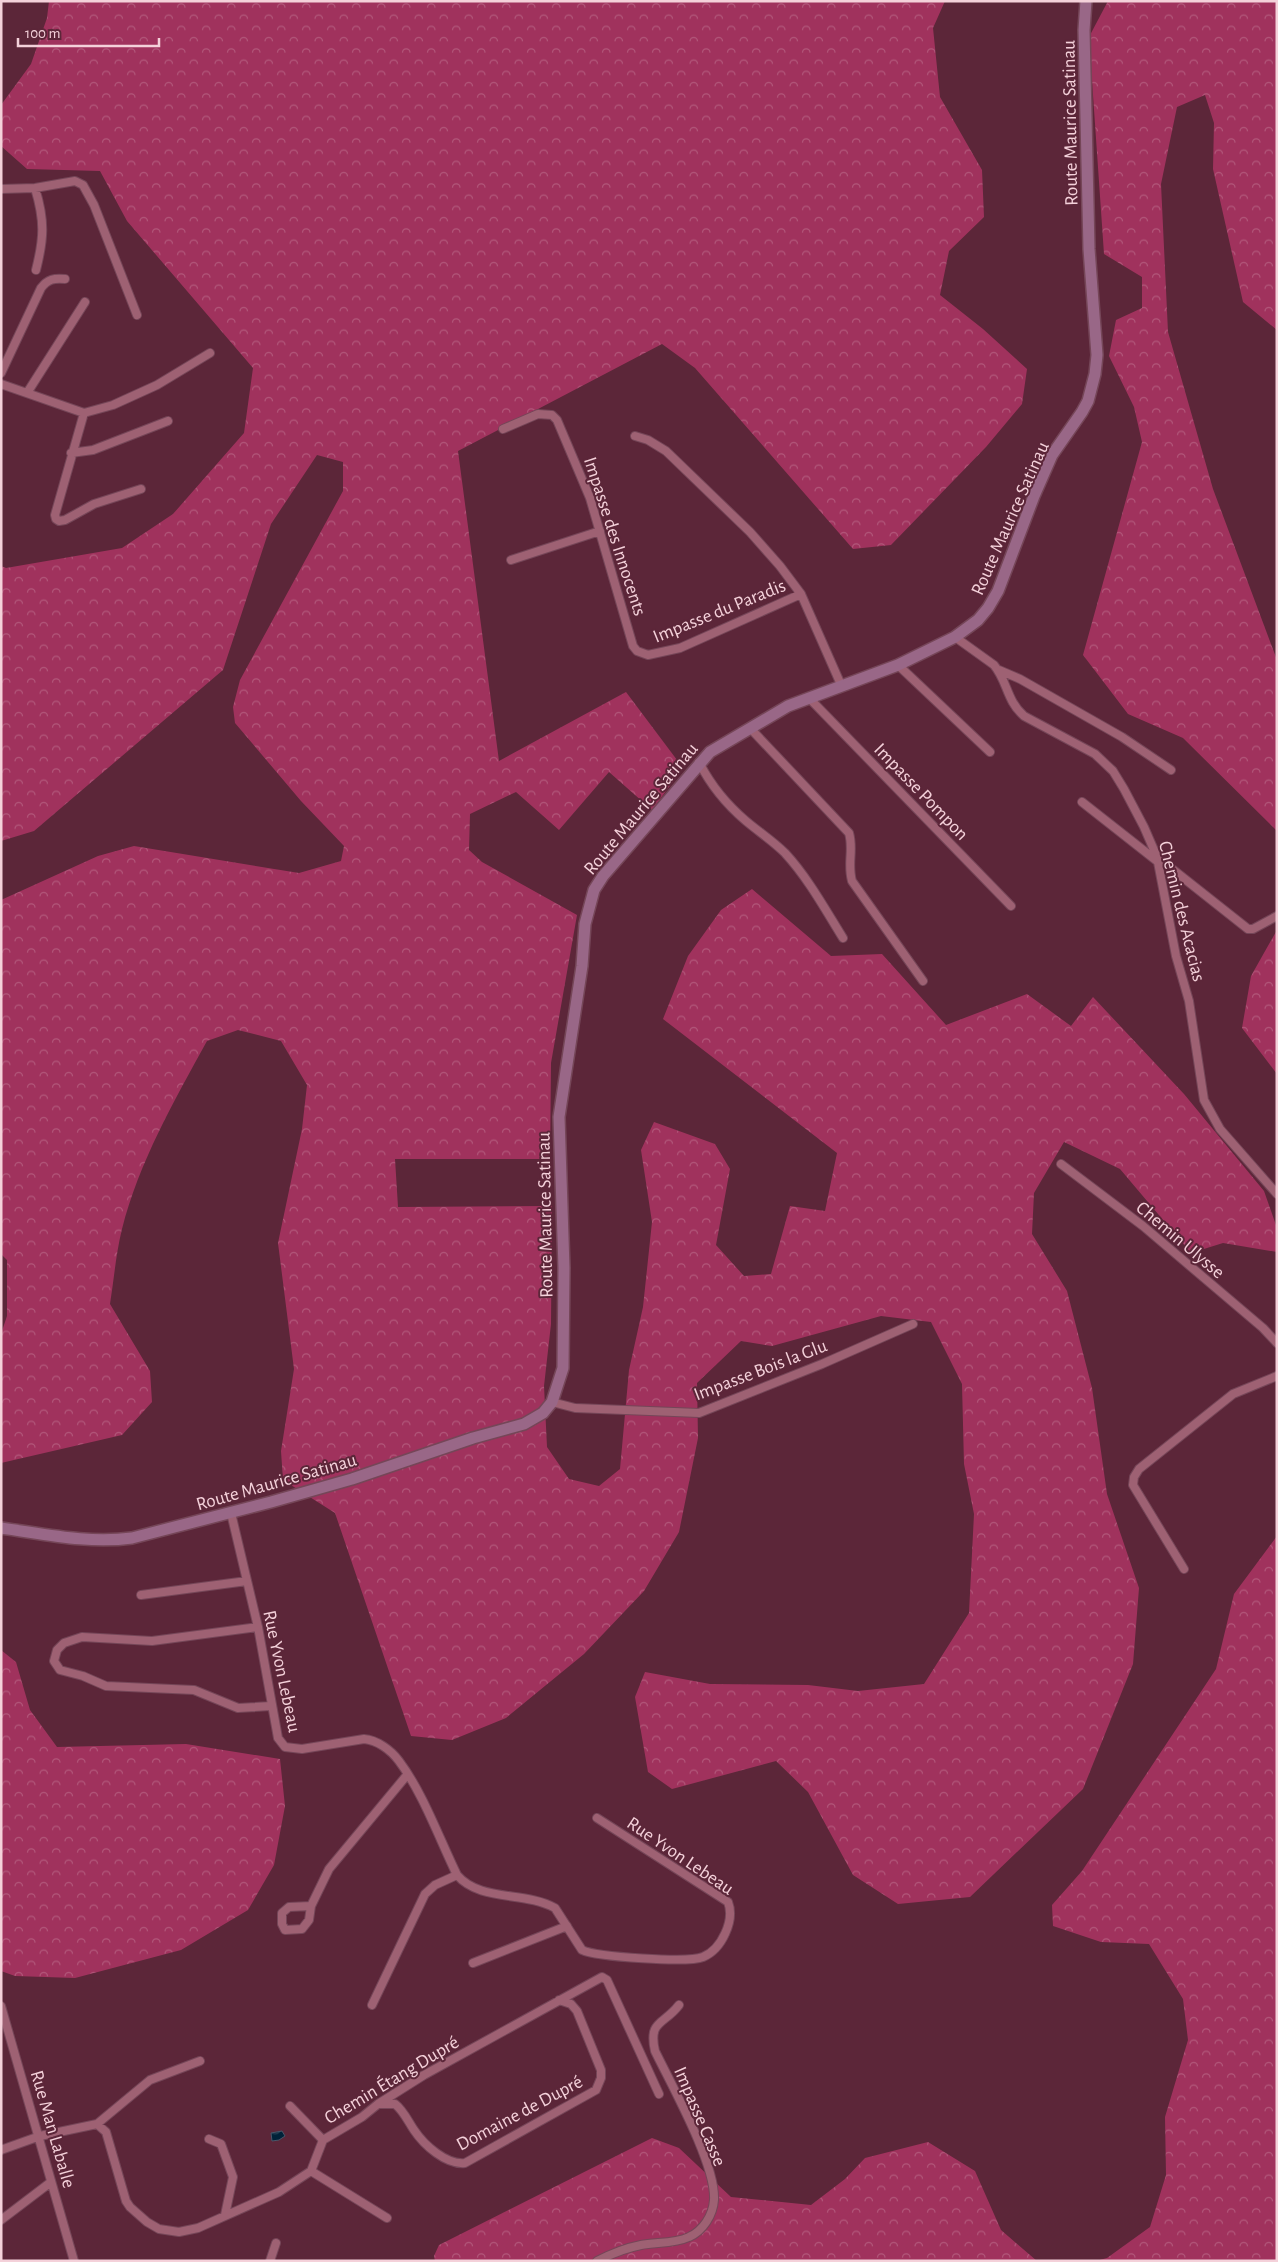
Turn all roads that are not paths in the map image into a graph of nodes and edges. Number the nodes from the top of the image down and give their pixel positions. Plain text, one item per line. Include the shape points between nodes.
1 (1086, 1) edge
2 (35, 188) junction
3 (1, 189) edge
4 (36, 270) dead end
5 (65, 279) dead end
6 (85, 302) dead end
7 (137, 315) dead end
8 (210, 354) dead end
9 (1, 373) edge
10 (1, 384) edge
11 (27, 393) junction
12 (84, 413) junction
13 (168, 421) dead end
14 (504, 430) dead end
15 (635, 436) dead end
16 (71, 453) junction
17 (141, 489) dead end
18 (600, 531) junction
19 (511, 560) dead end
20 (802, 594) junction
21 (955, 637) junction
22 (648, 655) joint
23 (898, 666) junction
24 (999, 670) junction
25 (842, 687) junction
26 (810, 699) junction
27 (750, 728) junction
28 (990, 752) dead end
29 (699, 762) junction
30 (1171, 770) dead end
31 (1082, 802) dead end
32 (1157, 859) junction
33 (1011, 906) dead end
34 (1277, 916) edge
35 (843, 938) dead end
36 (923, 981) dead end
37 (1061, 1164) dead end
38 (1277, 1194) edge
39 (913, 1324) dead end
40 (1277, 1343) edge
41 (1277, 1376) edge
42 (552, 1402) junction
43 (231, 1512) junction
44 (1, 1528) edge
45 (1184, 1569) dead end
46 (247, 1581) junction
47 (141, 1595) dead end
48 (258, 1627) junction
49 (271, 1706) junction
50 (407, 1775) junction
51 (596, 1818) dead end
52 (457, 1874) junction
53 (311, 1906) dead end
54 (566, 1926) junction
55 (473, 1964) dead end
56 (559, 2000) junction
57 (679, 2005) dead end
58 (1, 2006) edge
59 (372, 2006) dead end
60 (200, 2061) dead end
61 (659, 2094) dead end
62 (378, 2104) junction
63 (290, 2106) dead end
64 (98, 2124) junction
65 (40, 2136) junction
66 (209, 2139) dead end
67 (323, 2140) junction
68 (1, 2150) edge
69 (311, 2171) junction
70 (51, 2182) junction
71 (225, 2215) junction
72 (387, 2218) dead end
73 (1, 2220) edge
74 (276, 2243) dead end
75 (74, 2261) edge
76 (270, 2261) edge
77 (597, 2261) edge

1 - 21 main road, Route Maurice Satinau via 1084,30 1089,222 1097,355 1095,374 1088,401 1052,455 998,591 978,620
2 - 3 street
2 - 4 street via 44,241
2 - 7 street via 76,181 83,185
5 - 9 street via 47,281 41,288
6 - 11 street
8 - 12 street via 158,385 113,405
10 - 11 street
11 - 12 street
12 - 16 street
13 - 16 street via 92,450
14 - 18 street, Impasse des Innocents via 538,414 552,415 578,466
15 - 20 street via 658,445 673,458 750,532
16 - 17 street via 55,515 59,521 94,504
18 - 19 street
18 - 22 street, Impasse des Innocents via 633,646
20 - 22 street, Impasse du Paradis via 680,648
20 - 25 street
21 - 23 main road, Route Maurice Satinau
21 - 24 street
23 - 25 main road, Route Maurice Satinau
23 - 28 street
24 - 30 street via 1122,737
24 - 32 street, Chemin des Acacias via 1016,709 1095,754 1113,771 1144,827
25 - 26 main road, Route Maurice Satinau
26 - 27 main road, Route Maurice Satinau via 788,706
26 - 33 street, Impasse Pompon
27 - 29 main road, Route Maurice Satinau
27 - 36 street via 848,834 852,881
29 - 35 street via 721,798 775,843 802,874
29 - 42 main road, Route Maurice Satinau via 594,890 585,924 582,966 559,1118 564,1368
31 - 32 street
32 - 34 street via 1248,929
32 - 38 street, Chemin des Acacias via 1176,956 1189,1001 1204,1100 1220,1129
37 - 40 street, Chemin Ulysse via 1143,1226
39 - 42 street, Impasse Bois la Glu via 699,1413 575,1408
41 - 45 street via 1233,1394 1139,1468 1134,1477 1133,1485
42 - 43 main road, Route Maurice Satinau via 543,1413 524,1424 472,1438 352,1479
43 - 44 main road, Route Maurice Satinau via 132,1538 112,1540 84,1540
43 - 46 street, Rue Yvon Lebeau
46 - 47 street
46 - 48 street, Rue Yvon Lebeau
48 - 49 street, Rue Yvon Lebeau
48 - 49 street via 152,1641 82,1637 64,1643 57,1650 54,1661 60,1670 106,1686 194,1690 238,1708
49 - 50 street, Rue Yvon Lebeau via 278,1738 285,1747 302,1749 371,1740 391,1752
50 - 52 street, Rue Yvon Lebeau
50 - 53 street via 329,1869
51 - 54 street, Rue Yvon Lebeau via 728,1902 730,1921 721,1940 701,1958 637,1958 589,1953 582,1950
52 - 54 street, Rue Yvon Lebeau via 467,1885 475,1888 550,1905 559,1912
52 - 59 street via 434,1885 425,1894
54 - 55 street
56 - 61 street, Chemin Étang Dupré via 605,1977
56 - 62 street, Chemin Étang Dupré
56 - 62 street, Domaine de Dupré via 571,2004 577,2011 601,2070 596,2090 459,2164 446,2160 421,2139 395,2104
57 - 77 street, Impasse Casse via 654,2028 653,2040 655,2051 706,2161 714,2199 710,2215 702,2228 690,2237 640,2245
58 - 65 street, Rue Man Laballe
60 - 64 street via 150,2080
62 - 67 street, Chemin Étang Dupré
63 - 67 street
64 - 65 street
64 - 71 street via 106,2132 126,2201 147,2222 159,2229 179,2232 198,2228
65 - 68 street
65 - 70 street, Rue Man Laballe
66 - 71 street via 221,2144 233,2177
67 - 69 street, Chemin Étang Dupré
69 - 71 street via 279,2192
69 - 72 street
70 - 73 street
70 - 75 street, Rue Man Laballe
74 - 76 street

